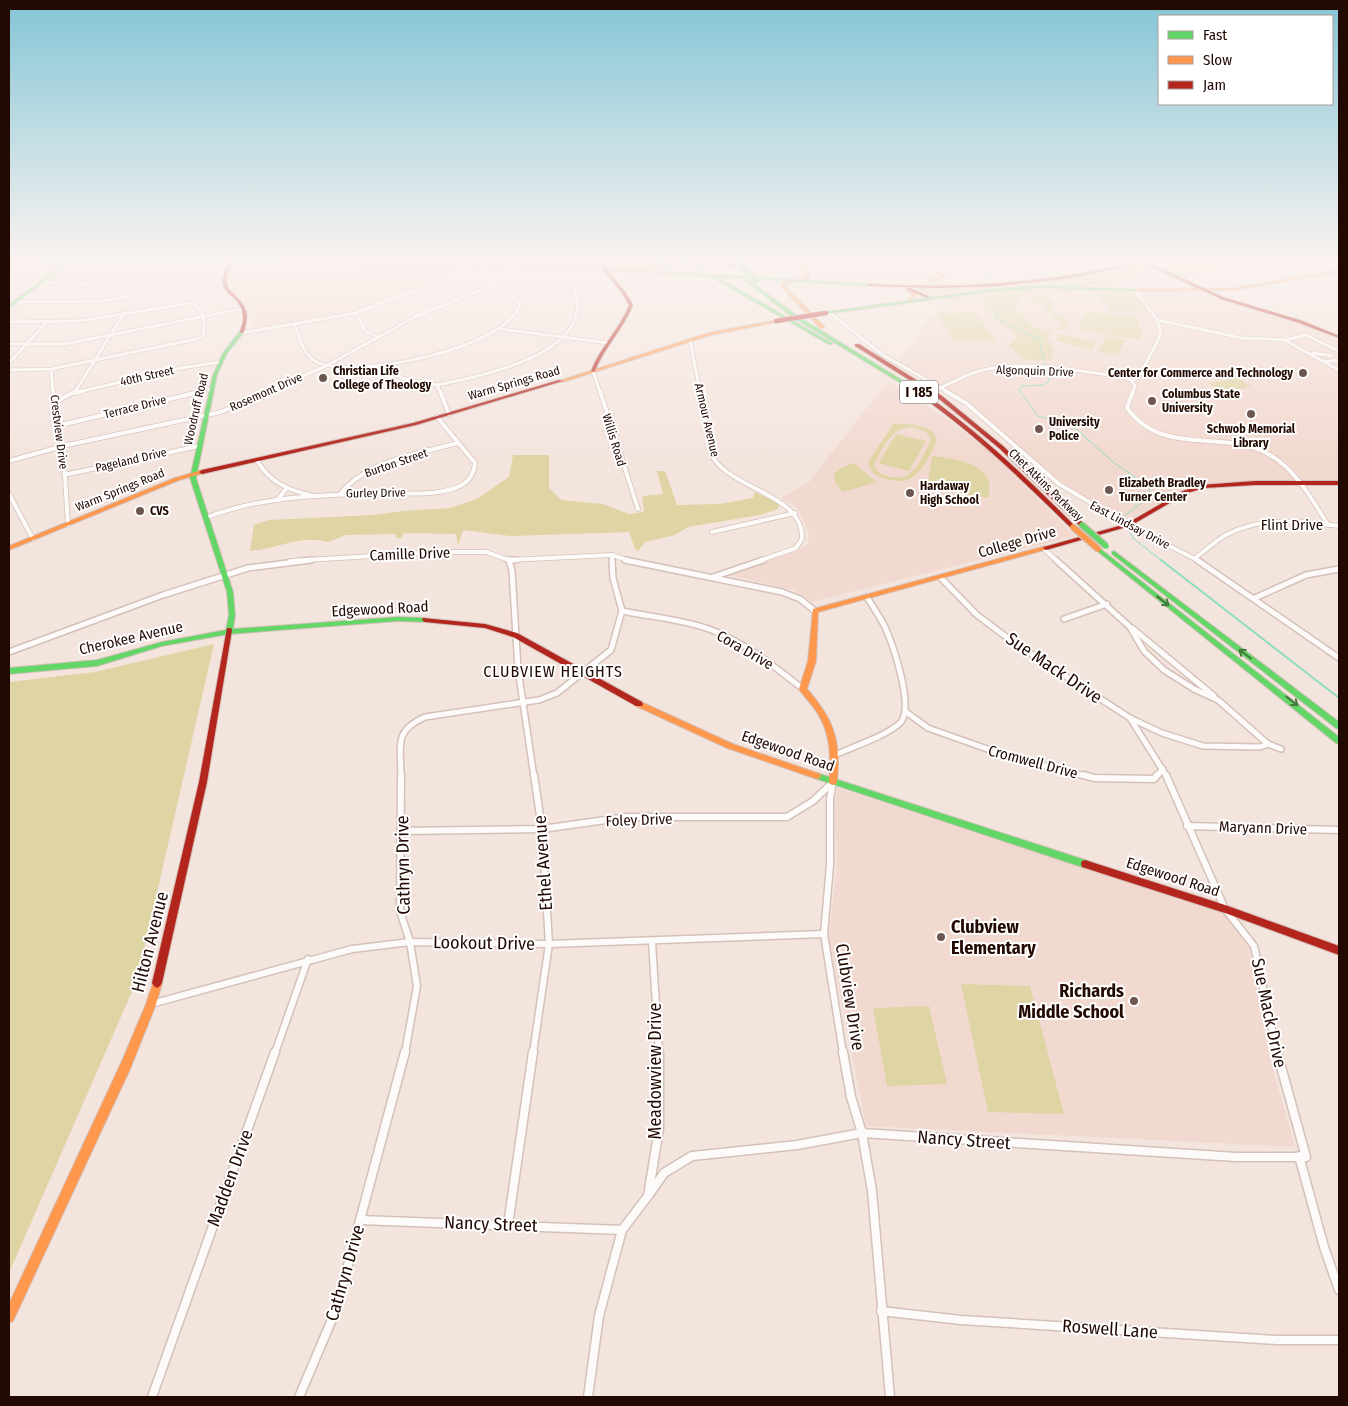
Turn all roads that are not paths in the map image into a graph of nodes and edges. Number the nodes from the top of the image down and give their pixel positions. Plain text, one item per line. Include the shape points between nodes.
1 (296, 325) edge
2 (44, 326) edge
3 (117, 326) edge
4 (155, 326) edge
5 (204, 326) edge
6 (245, 326) edge
7 (292, 326) edge
8 (362, 326) edge
9 (399, 326) edge
10 (505, 326) edge
11 (570, 326) edge
12 (622, 326) edge
13 (751, 326) edge
14 (799, 326) edge
15 (812, 326) edge
16 (845, 326) edge
17 (1159, 326) edge
18 (1184, 326) edge
19 (1312, 326) edge
20 (822, 327) edge
21 (501, 329) junction
22 (242, 333) junction
23 (112, 334) junction
24 (1339, 336) edge
25 (378, 337) junction
26 (564, 337) junction
27 (690, 340) junction
28 (1286, 340) junction
29 (609, 343) junction
30 (9, 344) edge
31 (27, 344) junction
32 (1306, 352) junction
33 (1339, 353) edge
34 (599, 356) junction
35 (1332, 356) junction
36 (1317, 358) junction
37 (96, 360) junction
38 (1339, 360) edge
39 (220, 362) junction
40 (624, 362) junction
41 (1324, 362) junction
42 (9, 363) edge
43 (326, 366) junction
44 (376, 366) junction
45 (51, 369) junction
46 (9, 370) edge
47 (1339, 370) edge
48 (593, 371) junction
49 (1132, 381) junction
50 (437, 385) junction
51 (940, 388) junction
52 (212, 389) junction
53 (75, 393) junction
54 (56, 402) junction
55 (449, 414) junction
56 (206, 415) junction
57 (437, 417) junction
58 (57, 426) junction
59 (458, 443) junction
60 (63, 446) junction
61 (198, 446) junction
62 (298, 451) junction
63 (996, 453) junction
64 (9, 461) edge
65 (258, 462) junction
66 (64, 475) junction
67 (194, 476) junction
68 (1298, 483) junction
69 (1339, 483) edge
70 (286, 488) junction
71 (9, 494) edge
72 (340, 494) junction
73 (315, 497) junction
74 (278, 499) junction
75 (638, 509) dead end
76 (795, 513) junction
77 (205, 518) junction
78 (68, 525) junction
79 (1128, 525) junction
80 (1328, 525) junction
81 (1339, 526) edge
82 (712, 532) dead end
83 (33, 539) junction
84 (1102, 547) junction
85 (9, 548) edge
86 (1044, 549) junction
87 (217, 551) joint
88 (612, 555) junction
89 (1195, 558) junction
90 (509, 560) junction
91 (1339, 569) edge
92 (225, 575) junction
93 (713, 577) junction
94 (941, 578) junction
95 (867, 597) junction
96 (1255, 598) junction
97 (1107, 604) junction
98 (622, 611) junction
99 (815, 612) junction
100 (1064, 619) dead end
101 (1130, 626) junction
102 (230, 632) junction
103 (515, 635) junction
104 (9, 652) edge
105 (1339, 658) edge
106 (9, 670) edge
107 (583, 672) junction
108 (803, 689) junction
109 (1218, 700) junction
110 (525, 704) junction
111 (906, 712) junction
112 (1130, 718) junction
113 (1339, 726) edge
114 (1339, 741) edge
115 (1268, 744) junction
116 (1281, 749) dead end
117 (837, 754) junction
118 (1163, 770) junction
119 (833, 782) junction
120 (1187, 826) junction
121 (542, 829) junction
122 (1339, 830) edge
123 (402, 831) junction
124 (1225, 909) junction
125 (824, 934) junction
126 (410, 942) junction
127 (652, 942) junction
128 (549, 944) junction
129 (1339, 951) edge
130 (308, 959) junction
131 (151, 1004) junction
132 (862, 1133) junction
133 (1299, 1156) junction
134 (648, 1196) junction
135 (360, 1220) junction
136 (508, 1225) junction
137 (622, 1230) junction
138 (1339, 1290) edge
139 (881, 1311) junction
140 (9, 1317) edge
141 (1339, 1340) edge
142 (152, 1397) edge
143 (300, 1397) edge
144 (588, 1397) edge
145 (890, 1397) edge

1 - 43 street via 308,356
2 - 31 street
3 - 23 street
4 - 23 street
5 - 37 street via 204,336 197,339
6 - 22 main road, Woodruff Road
7 - 22 street
8 - 25 street via 369,334
9 - 25 street, Rosemont Drive
10 - 21 street
11 - 26 street
12 - 29 main road
13 - 27 main road, Warm Springs Road, bridge
14 - 63 main road via 915,395
15 - 63 main road, Chet Atkins Parkway / I 185 via 937,405
16 - 51 street, East Lindsay Drive via 883,355
17 - 49 street via 1161,334 1140,375
18 - 28 street via 1242,338
19 - 24 main road
20 - 84 main road, Chet Atkins Parkway / I 185, bridge via 890,364 940,397 1007,453
21 - 26 street
21 - 44 street via 472,342
22 - 39 main road, Woodruff Road
23 - 31 street via 65,344
23 - 37 street
25 - 43 street, Rosemont Drive
26 - 29 street
26 - 50 street via 533,359
27 - 40 main road, Warm Springs Road
27 - 76 street, Armour Avenue via 713,458 740,481 789,506
28 - 32 street
28 - 33 street via 1306,335
29 - 34 main road
30 - 31 street
31 - 42 street
32 - 35 street
32 - 36 street
33 - 35 street
34 - 40 main road via 606,362
34 - 48 main road
35 - 36 street
36 - 41 street
37 - 45 street
37 - 53 street
38 - 41 street
39 - 52 main road, Woodruff Road
39 - 53 street, 40th Street
40 - 48 main road, Warm Springs Road
41 - 47 street
43 - 44 street
43 - 56 street, Rosemont Drive via 221,412
44 - 50 street via 405,379
45 - 46 street
45 - 54 street, Crestview Drive
48 - 55 main road, Warm Springs Road
48 - 75 street, Willis Road
49 - 51 street, Algonquin Drive via 1124,377 1054,370 999,368 980,371
49 - 68 street via 1135,386 1127,408 1132,417 1146,428 1166,435 1266,453
50 - 55 street
51 - 79 street, East Lindsay Drive via 980,415 1058,484
52 - 56 main road, Woodruff Road
52 - 58 street, Terrace Drive
53 - 54 street, 40th Street
54 - 58 street, Crestview Drive
55 - 57 main road, Warm Springs Road
56 - 60 street, Rosemont Drive
56 - 61 main road, Woodruff Road
57 - 59 street, Gurley Drive
57 - 62 main road, Warm Springs Road
58 - 60 street, Crestview Drive
59 - 72 street, Burton Street via 372,469 352,478
59 - 72 street, Gurley Drive via 475,463 472,476 462,485 439,491
60 - 64 street, Rosemont Drive
60 - 66 street, Crestview Drive
61 - 66 street, Pageland Drive
61 - 67 main road, Woodruff Road
62 - 65 main road, Warm Springs Road
62 - 67 main road, Warm Springs Road via 229,464
63 - 84 main road, Chet Atkins Parkway / I 185, bridge via 1073,527
65 - 67 main road, Warm Springs Road
65 - 70 street via 264,472
66 - 78 street, Crestview Drive
67 - 77 main road, Woodruff Road
67 - 78 main road, Warm Springs Road
68 - 69 main road, College Drive
68 - 79 main road, College Drive via 1203,486 1185,492
68 - 80 street
70 - 73 street
70 - 74 street
71 - 83 street
72 - 73 street, Gurley Drive
73 - 74 street, Gurley Drive
74 - 77 street, Gurley Drive via 240,506
76 - 82 street
76 - 93 street via 804,537 796,548
77 - 87 main road, Woodruff Road
78 - 83 main road, Warm Springs Road
79 - 86 main road, College Drive
79 - 89 street, East Lindsay Drive
80 - 81 street, Flint Drive
80 - 89 street, Flint Drive via 1259,524 1226,535
83 - 85 main road, Warm Springs Road
113 -> 84 main road, Chet Atkins Parkway / I 185
84 -> 114 main road, Chet Atkins Parkway / I 185
86 - 94 main road, College Drive
86 - 97 street
87 - 92 main road, Hilton Avenue
88 - 90 street, Camille Drive
88 - 93 street, Camille Drive
88 - 98 street via 613,578
89 - 96 street, East Lindsay Drive
90 - 92 street, Camille Drive via 486,552 387,554 288,561
90 - 103 street, Ethel Avenue
91 - 96 street via 1310,572
92 - 102 main road, Hilton Avenue via 232,604
92 - 104 street, Camille Drive
93 - 99 street, Camille Drive via 782,592 800,599
94 - 95 main road, College Drive
94 - 112 street, Sue Mack Drive via 977,615 1075,684
95 - 99 main road, College Drive
95 - 111 street via 891,642
96 - 105 street, East Lindsay Drive
97 - 100 street
97 - 101 street
98 - 107 street, Cathryn Drive via 611,650
98 - 108 street, Cora Drive via 680,621 730,638 766,660
99 - 108 main road via 809,678
101 - 109 street
101 - 109 street via 1144,651 1164,670
102 - 103 main road, Edgewood Road via 398,619 442,620 484,626
102 - 106 main road, Cherokee Avenue via 162,644 97,663
102 - 131 main road, Hilton Avenue via 204,782
103 - 107 main road, Edgewood Road
103 - 110 street, Ethel Avenue
107 - 110 street, Cathryn Drive via 557,693
107 - 119 main road, Edgewood Road via 682,725 730,746
108 - 117 main road, Clubview Drive via 831,725
109 - 115 street
110 - 121 street, Ethel Avenue
110 - 123 street, Cathryn Drive via 424,718 409,724 401,737
111 - 117 street via 892,729
111 - 118 street, Cromwell Drive via 928,728 974,746 1094,778 1154,779
112 - 115 street via 1162,733 1204,746 1260,748
112 - 118 street, Sue Mack Drive
115 - 116 street
117 - 119 main road, Clubview Drive
118 - 120 street, Sue Mack Drive
119 - 121 street, Foley Drive via 787,817 627,817
119 - 124 main road, Edgewood Road
119 - 125 street, Clubview Drive
120 - 122 street, Maryann Drive
120 - 124 street, Sue Mack Drive
121 - 123 street, Foley Drive
121 - 128 street, Ethel Avenue
123 - 126 street, Cathryn Drive via 400,911
124 - 129 main road, Edgewood Road
124 - 133 street, Sue Mack Drive via 1254,946 1278,1058 1306,1157
125 - 127 street, Lookout Drive
125 - 132 street, Clubview Drive via 851,1097
126 - 128 street, Lookout Drive
126 - 130 street, Lookout Drive via 352,949
126 - 135 street, Cathryn Drive via 417,986 411,1023
127 - 128 street, Lookout Drive
127 - 134 street, Meadowview Drive via 659,1053 659,1128
128 - 136 street, Ethel Avenue
130 - 131 street, Lookout Drive
130 - 142 street, Madden Drive
131 - 140 main road, Hilton Avenue
132 - 133 street, Nancy Street via 1236,1157
132 - 134 street, Nancy Street via 798,1145 692,1156 664,1173
132 - 139 street, Clubview Drive via 872,1191
133 - 138 street, Sue Mack Drive
134 - 137 street, Meadowview Drive
135 - 136 street, Nancy Street
135 - 143 street, Cathryn Drive via 336,1310
136 - 137 street, Nancy Street
137 - 144 street, Meadowview Drive via 599,1316
139 - 141 street, Roswell Lane via 961,1320 1277,1340
139 - 145 street, Clubview Drive

